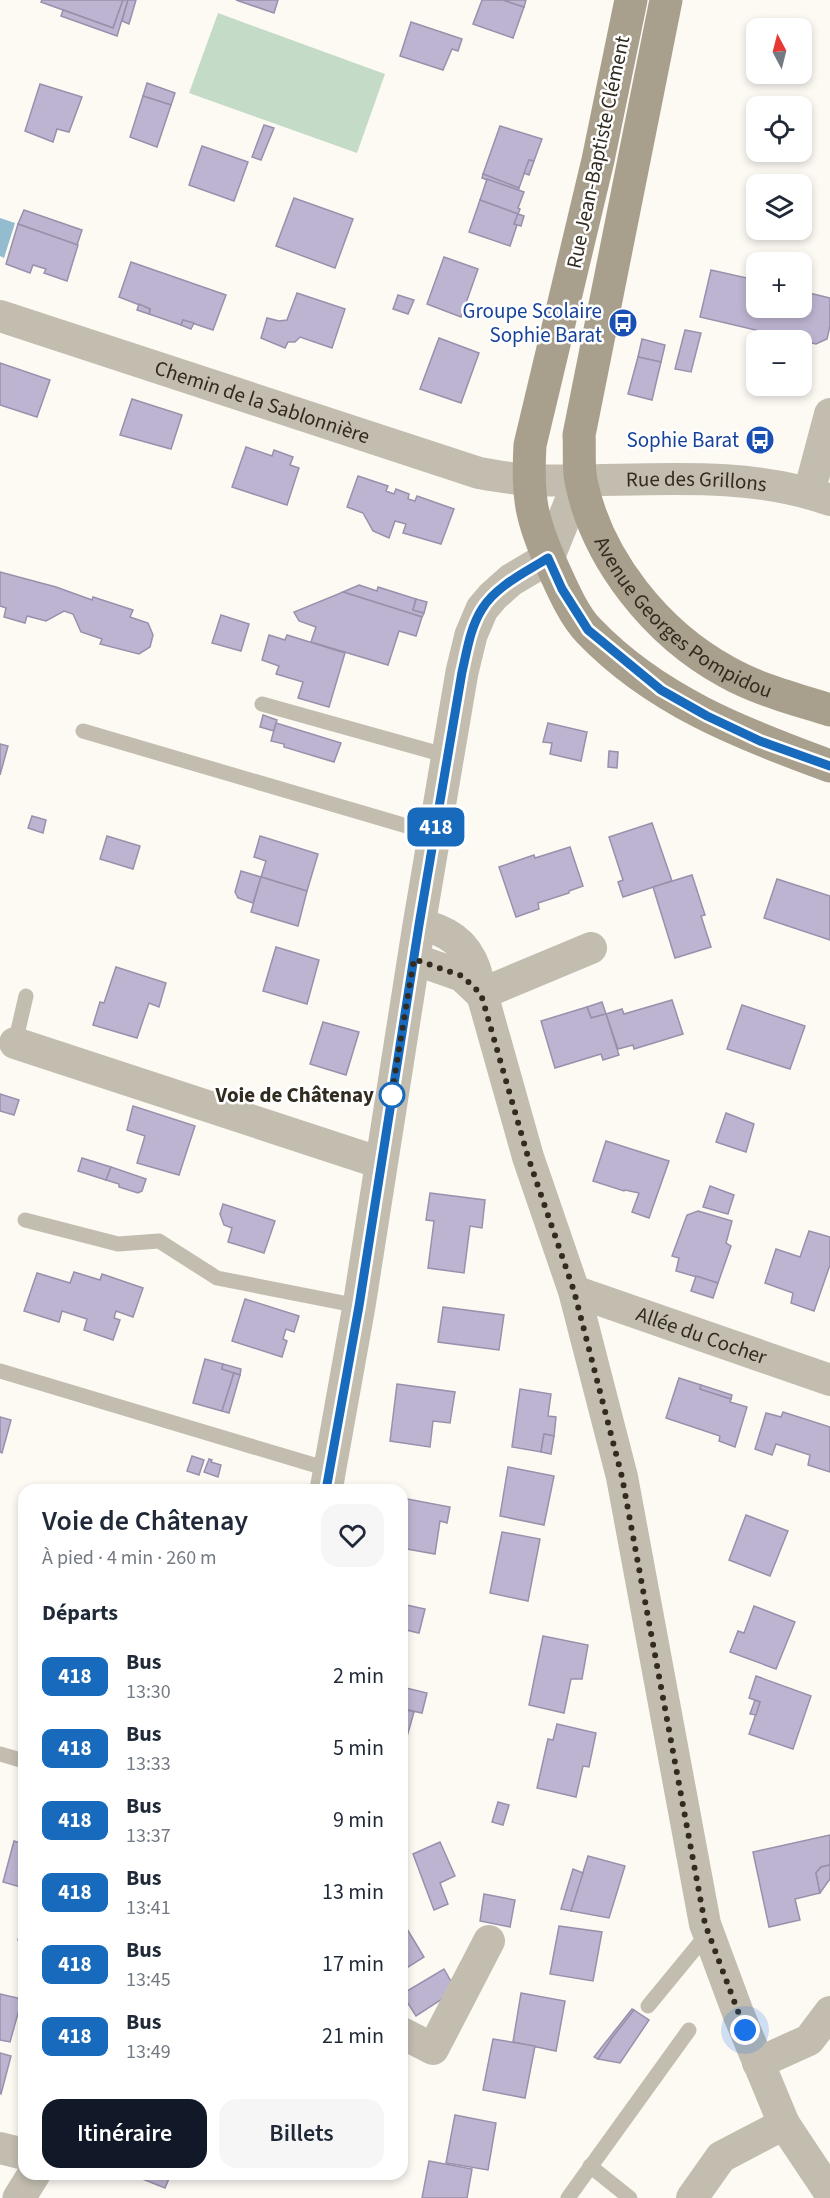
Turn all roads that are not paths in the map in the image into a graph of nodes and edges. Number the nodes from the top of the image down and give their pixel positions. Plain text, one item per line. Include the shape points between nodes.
1 (631, 0) edge
2 (666, 0) edge
3 (0, 316) edge
4 (830, 414) edge
5 (580, 479) junction
6 (528, 480) junction
7 (820, 496) edge
8 (548, 558) junction
9 (262, 704) dead end
10 (830, 710) edge
11 (83, 731) dead end
12 (448, 756) junction
13 (830, 766) edge
14 (434, 834) junction
15 (419, 925) junction
16 (591, 948) dead end
17 (414, 959) junction
18 (481, 994) junction
19 (26, 996) dead end
20 (15, 1043) joint
21 (381, 1163) junction
22 (25, 1220) dead end
23 (574, 1291) junction
24 (359, 1306) junction
25 (0, 1371) edge
26 (830, 1380) edge
27 (329, 1480) edge
28 (0, 1754) edge
29 (18, 1759) edge
30 (708, 1933) junction
31 (489, 1941) dead end
32 (648, 2006) dead end
33 (830, 2012) edge
34 (689, 2030) dead end
35 (408, 2036) edge
36 (758, 2063) junction
37 (784, 2124) junction
38 (0, 2148) edge
39 (18, 2152) edge
40 (590, 2166) junction
41 (30, 2180) edge
42 (830, 2193) edge
43 (19, 2198) edge
44 (568, 2198) edge
45 (630, 2198) edge
46 (692, 2198) edge

1 - 6 main road, Rue Jean-Baptiste Clément via 598,160 530,445
2 - 5 main road, Rue Jean-Baptiste Clément via 579,435
3 - 6 street, Chemin de la Sablonnière via 479,473
4 - 7 street, Rue des Grillons
5 - 6 street, Chemin de la Sablonnière
5 - 7 street, Rue des Grillons via 740,480
5 - 8 street
5 - 10 main road, Avenue Georges Pompidou via 602,540 620,572 668,630 726,672 766,691
6 - 8 main road via 536,529
8 - 12 street via 511,580 482,609 471,636
8 - 13 main road via 588,630 661,690 760,741
9 - 12 lane
11 - 14 lane
12 - 14 street
14 - 15 street
15 - 17 street
15 - 18 street via 434,927 461,944 471,957
16 - 18 street
17 - 18 street via 462,976
17 - 21 street
18 - 23 street via 528,1157
19 - 20 lane
20 - 21 street
21 - 24 street
22 - 24 lane via 117,1244 159,1241 217,1278
23 - 26 street, Allée du Cocher
23 - 30 street via 622,1477
24 - 27 street
25 - 27 lane
28 - 29 lane
30 - 32 lane
30 - 36 street
31 - 35 street via 433,2049
33 - 36 street via 809,2040
34 - 40 lane
36 - 37 street
37 - 42 street
37 - 46 street via 721,2157
38 - 39 street
40 - 44 lane
40 - 45 lane
41 - 43 street

